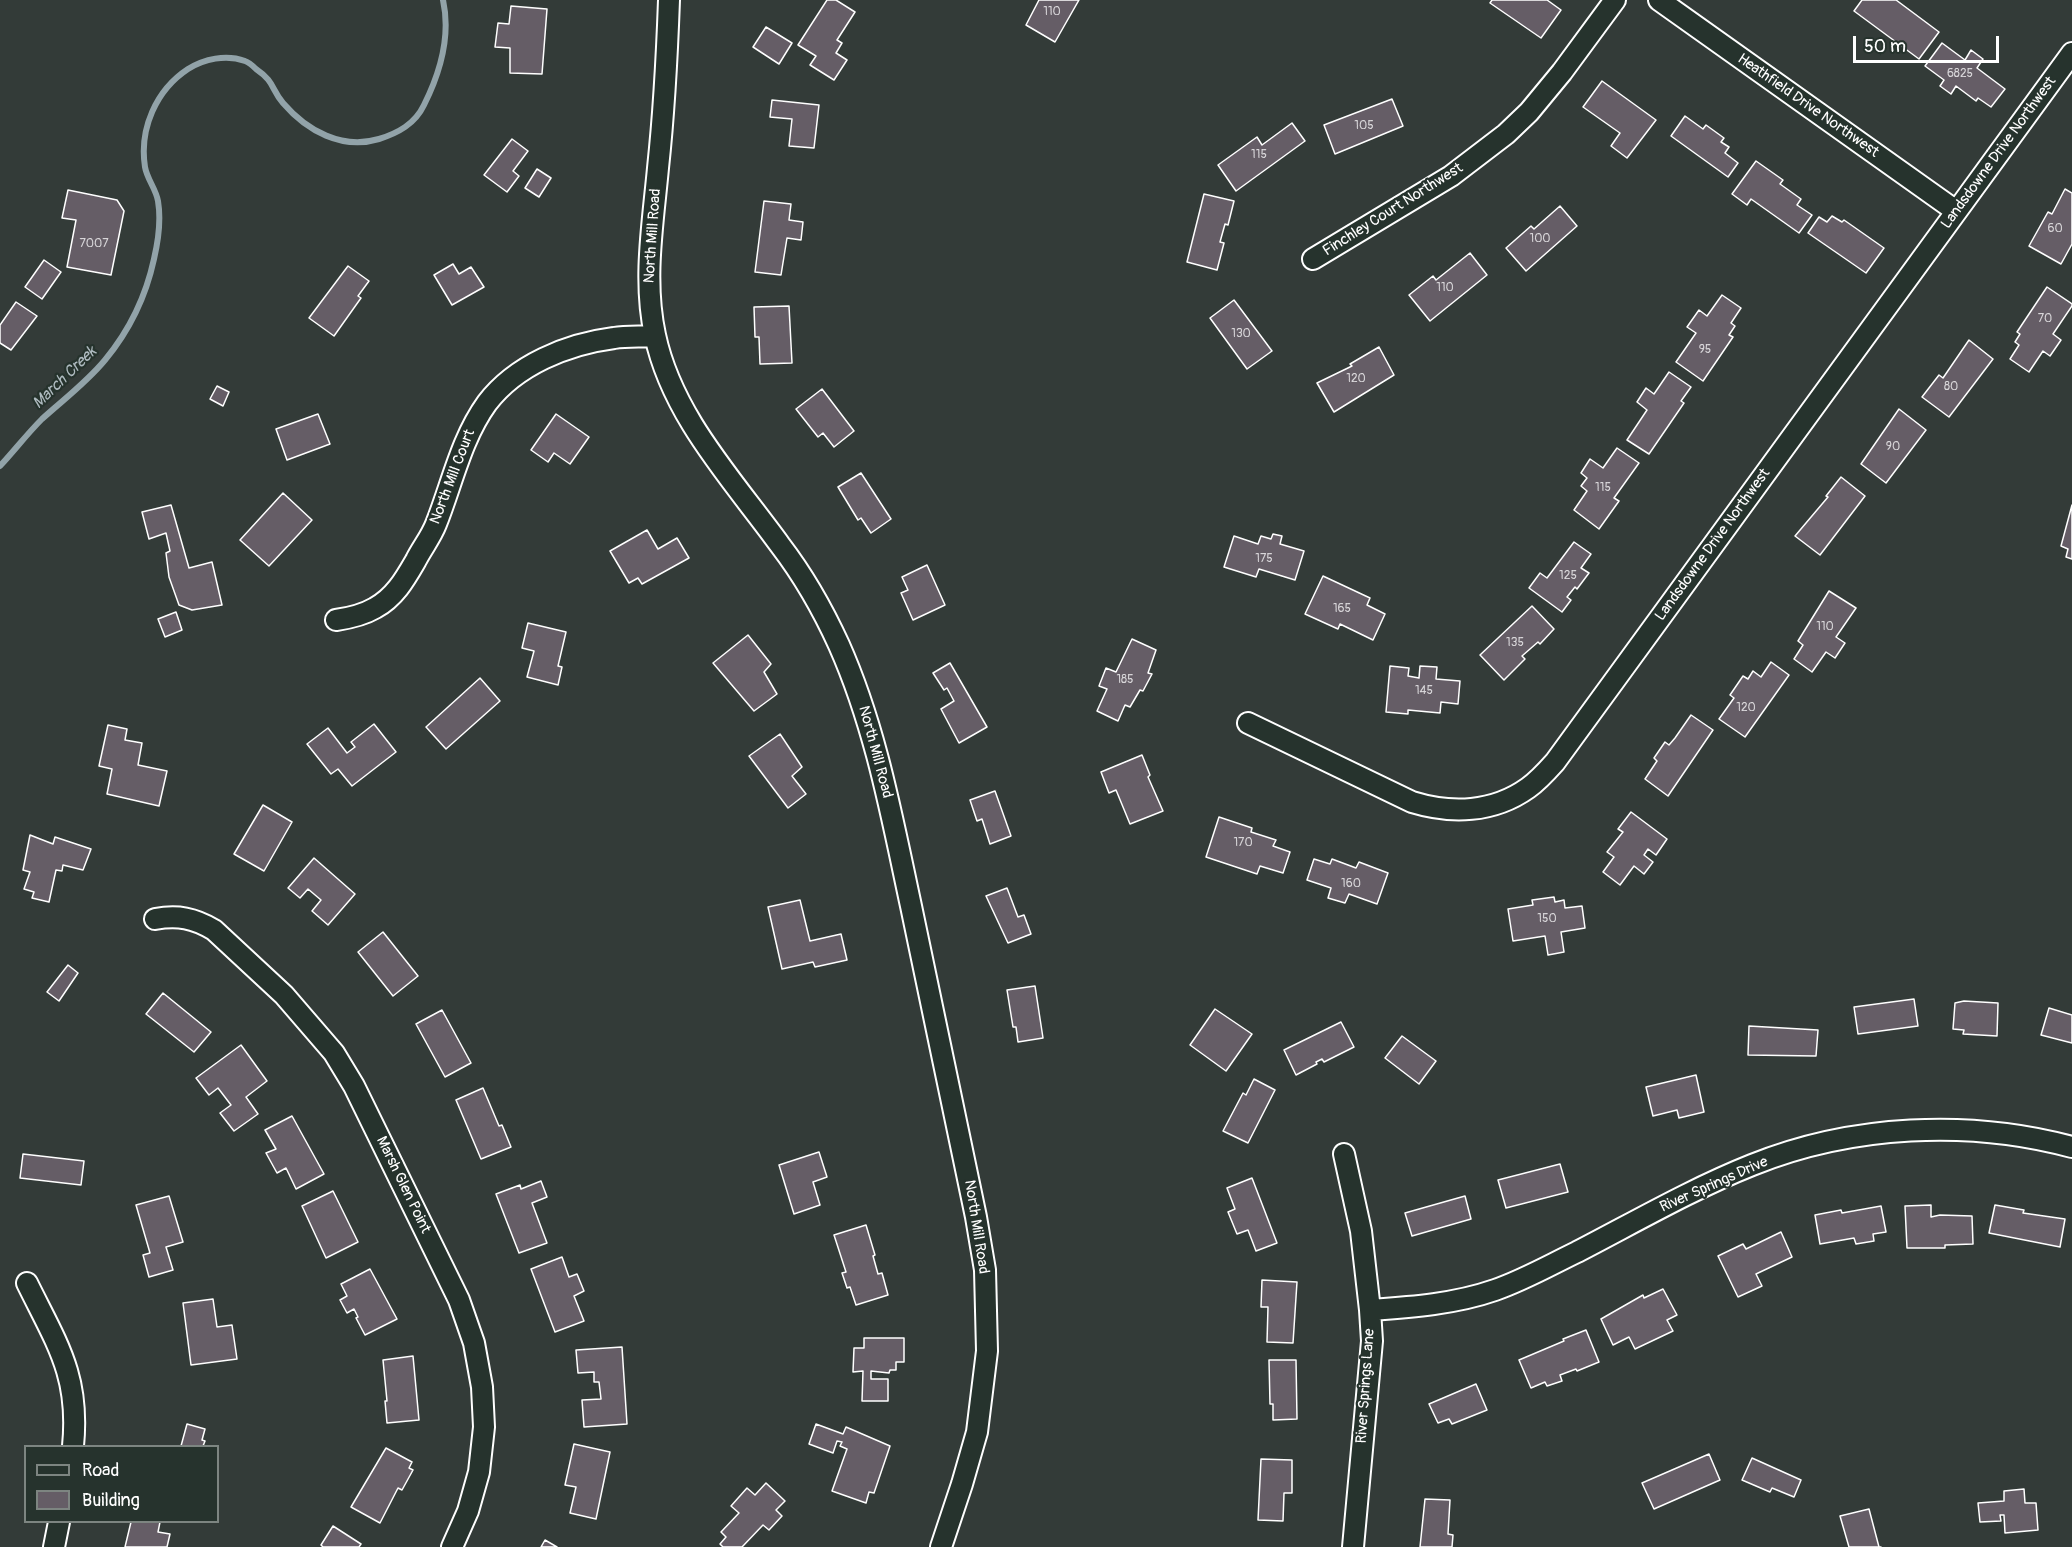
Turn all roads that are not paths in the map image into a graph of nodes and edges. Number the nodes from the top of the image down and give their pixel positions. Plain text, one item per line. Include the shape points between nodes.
1 (669, 0) edge
2 (1615, 0) edge
3 (1659, 0) edge
4 (2072, 53) edge
5 (1956, 211) junction
6 (1313, 260) dead end
7 (655, 336) junction
8 (336, 620) dead end
9 (1248, 723) dead end
10 (155, 919) dead end
11 (2072, 1147) edge
12 (1344, 1154) dead end
13 (27, 1283) dead end
14 (1370, 1310) junction
15 (73, 1445) edge
16 (59, 1523) edge
17 (54, 1547) edge
18 (452, 1547) edge
19 (941, 1547) edge
20 (1353, 1547) edge

1 - 7 street, North Mill Road via 666,91 649,268
2 - 6 street, Finchley Court Northwest via 1562,72 1506,134 1451,176
3 - 5 street, Heathfield Drive Northwest
4 - 5 street, Landsdowne Drive Northwest
5 - 9 street, Landsdowne Drive Northwest via 1555,762 1529,787 1483,808 1430,807 1412,802
7 - 8 street, North Mill Court via 614,338 574,346 533,364 508,381 469,431 435,527 404,582 375,609
7 - 19 street, North Mill Road via 679,401 718,463 782,547 838,642 862,701 884,778 985,1270 987,1351 976,1432
10 - 18 street, Marsh Glen Point via 186,918 214,930 284,995 334,1053 459,1300 474,1343 484,1427 479,1472
11 - 14 street, River Springs Drive via 2010,1134 1965,1130 1911,1130 1831,1141 1754,1164 1712,1182 1526,1278 1493,1291 1432,1305
12 - 14 street, River Springs Lane via 1361,1231
13 - 15 street via 65,1361 73,1389
14 - 20 street, River Springs Lane via 1372,1341
16 - 17 street

